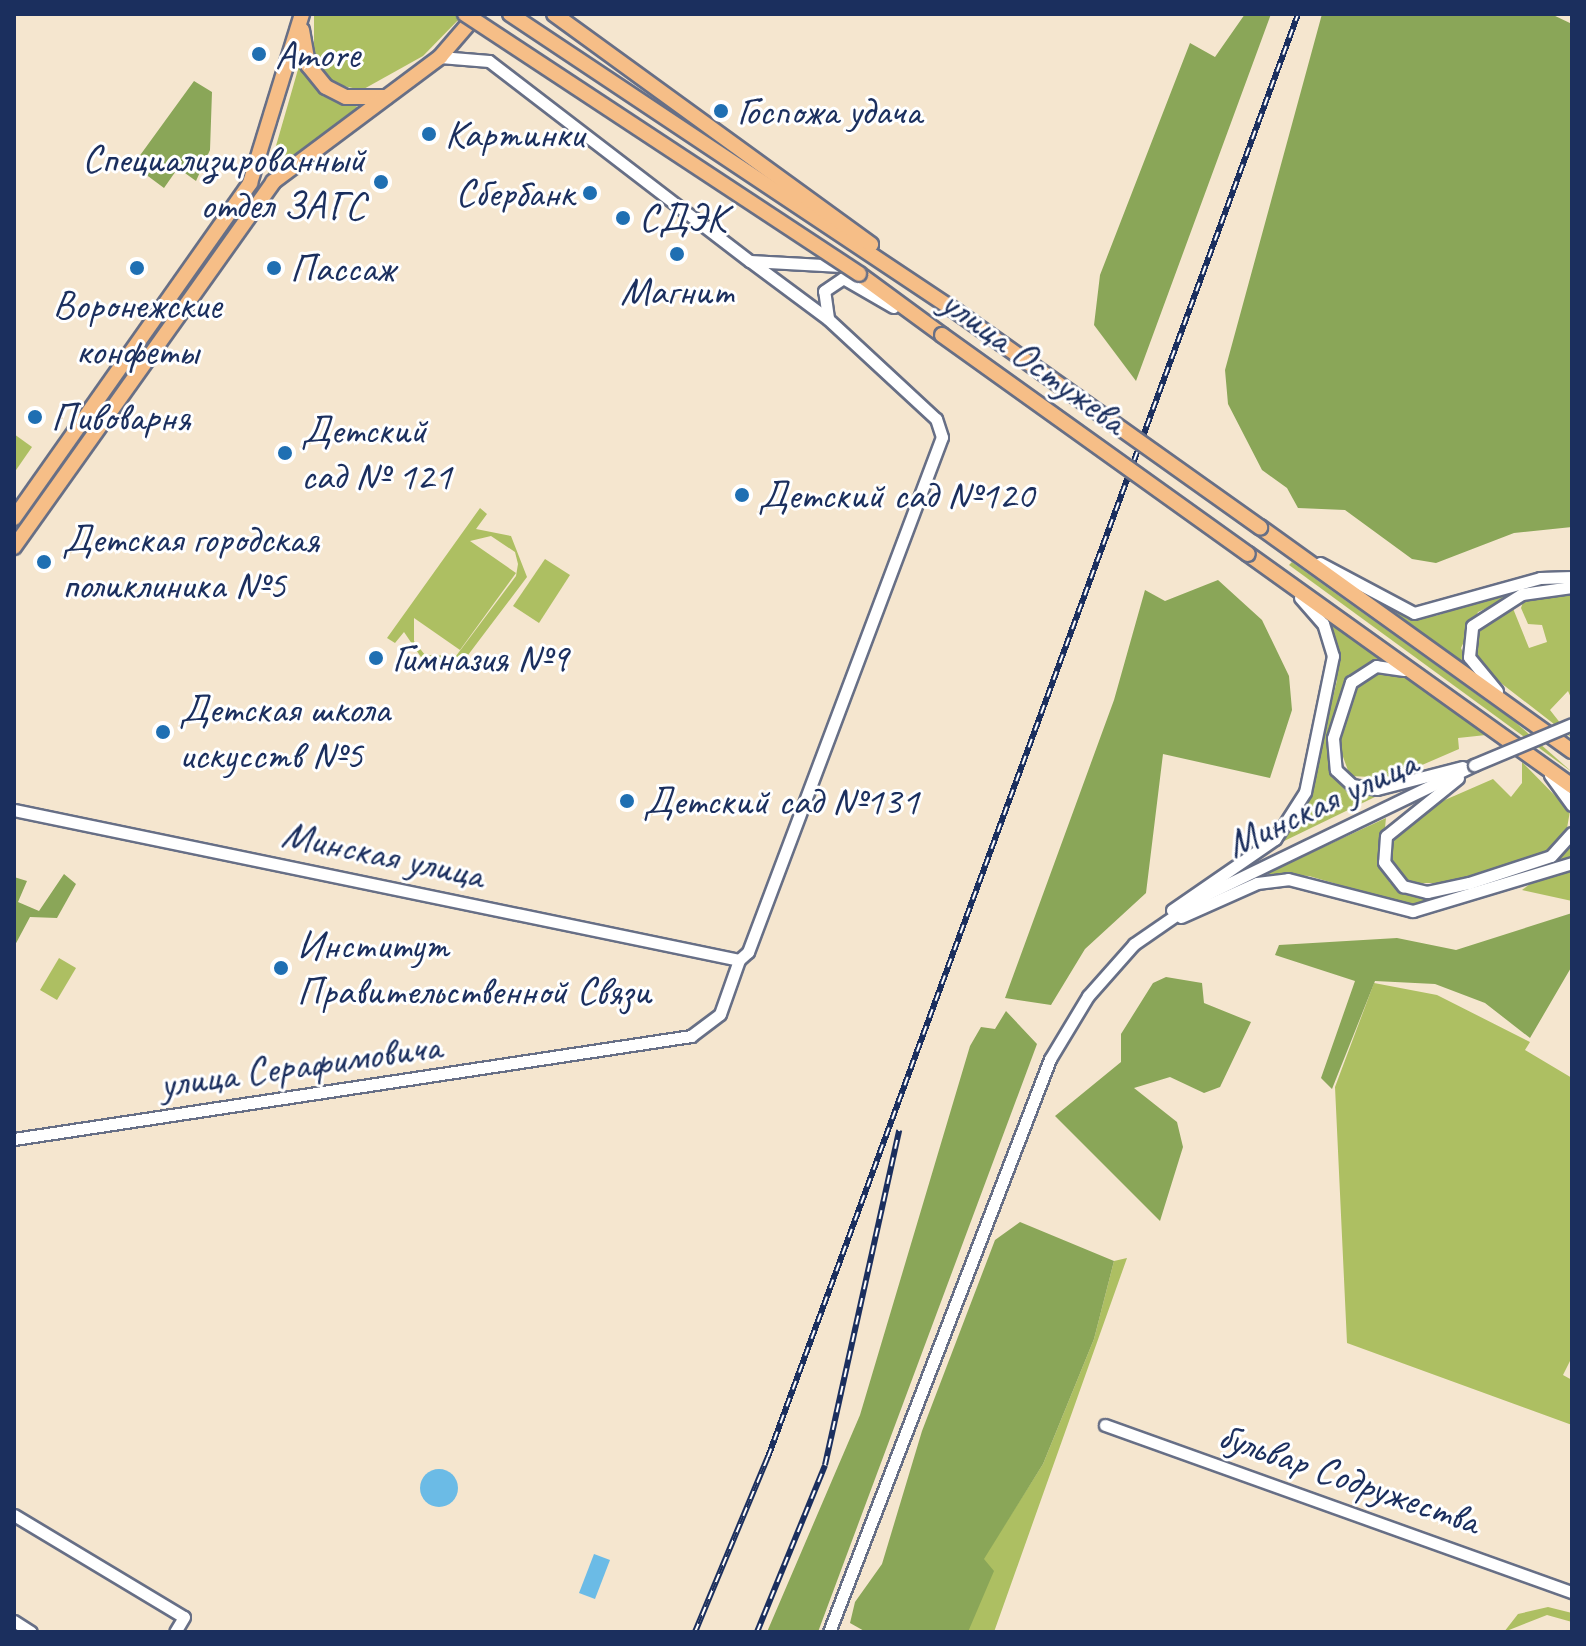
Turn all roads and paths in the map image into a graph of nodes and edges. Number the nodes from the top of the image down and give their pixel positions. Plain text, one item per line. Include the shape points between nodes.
1 (303, 14) edge
2 (465, 14) edge
3 (477, 14) edge
4 (510, 14) edge
5 (554, 14) edge
6 (440, 57) junction
7 (387, 96) junction
8 (750, 261) junction
9 (859, 274) junction
10 (957, 312) junction
11 (828, 319) junction
12 (942, 335) junction
13 (14, 518) edge
14 (1260, 527) junction
15 (14, 547) edge
16 (1248, 554) junction
17 (1572, 577) edge
18 (1572, 587) edge
19 (1524, 717) junction
20 (1488, 724) junction
21 (1572, 724) edge
22 (1572, 751) edge
23 (1540, 762) junction
24 (1474, 765) junction
25 (1572, 786) edge
26 (1572, 805) edge
27 (14, 810) edge
28 (1572, 833) edge
29 (1572, 864) edge
30 (1145, 935) junction
31 (739, 960) junction
32 (14, 1139) edge
33 (1105, 1425) dead end
34 (14, 1515) edge
35 (1572, 1592) edge
36 (835, 1614) junction
37 (14, 1621) edge
38 (31, 1632) edge
39 (175, 1632) edge
40 (829, 1632) edge
41 (841, 1632) edge

1 - 7 main road via 305,57 318,80 346,97
1 - 13 main road via 250,183
2 - 9 main road, bridge
3 - 6 main road
4 - 10 main road
5 - 10 main road, улица Остужева
6 - 7 main road
6 - 8 street, улица Остужева via 489,61
7 - 15 main road via 257,202
8 - 9 street, улица Остужева via 788,268 833,263
8 - 11 street
9 - 12 main road, улица Остужева
10 - 14 main road, улица Остужева, bridge
11 - 12 street via 824,291 843,278
11 - 31 street via 936,419 942,444 751,945
12 - 16 main road, улица Остужева, bridge
14 - 17 street via 1414,613 1540,578
14 - 19 main road, улица Остужева
16 - 20 main road, улица Остужева
16 - 30 street via 1318,615 1331,642 1333,685 1319,747 1299,805 1275,839 1208,880
18 - 19 street via 1499,604 1468,635 1474,666
19 - 22 main road, улица Остужева
20 - 23 main road, улица Остужева
20 - 24 street via 1389,665 1362,672 1343,697 1332,756 1352,785 1387,787
21 - 24 street, Минская улица, bridge
23 - 25 main road, улица Остужева
23 - 26 street
24 - 28 street via 1390,828 1383,856 1403,886 1427,892 1469,883 1551,856
24 - 30 street, Минская улица via 1239,876
27 - 31 street, Минская улица
29 - 30 street via 1403,912 1312,881 1269,881
30 - 36 street, Минская улица via 1113,964 1050,1059
31 - 32 street, улица Серафимовича via 720,1014 691,1036
33 - 35 street, бульвар Содружества
34 - 39 street via 184,1617
36 - 40 street, Минская улица
36 - 41 street
37 - 38 street

